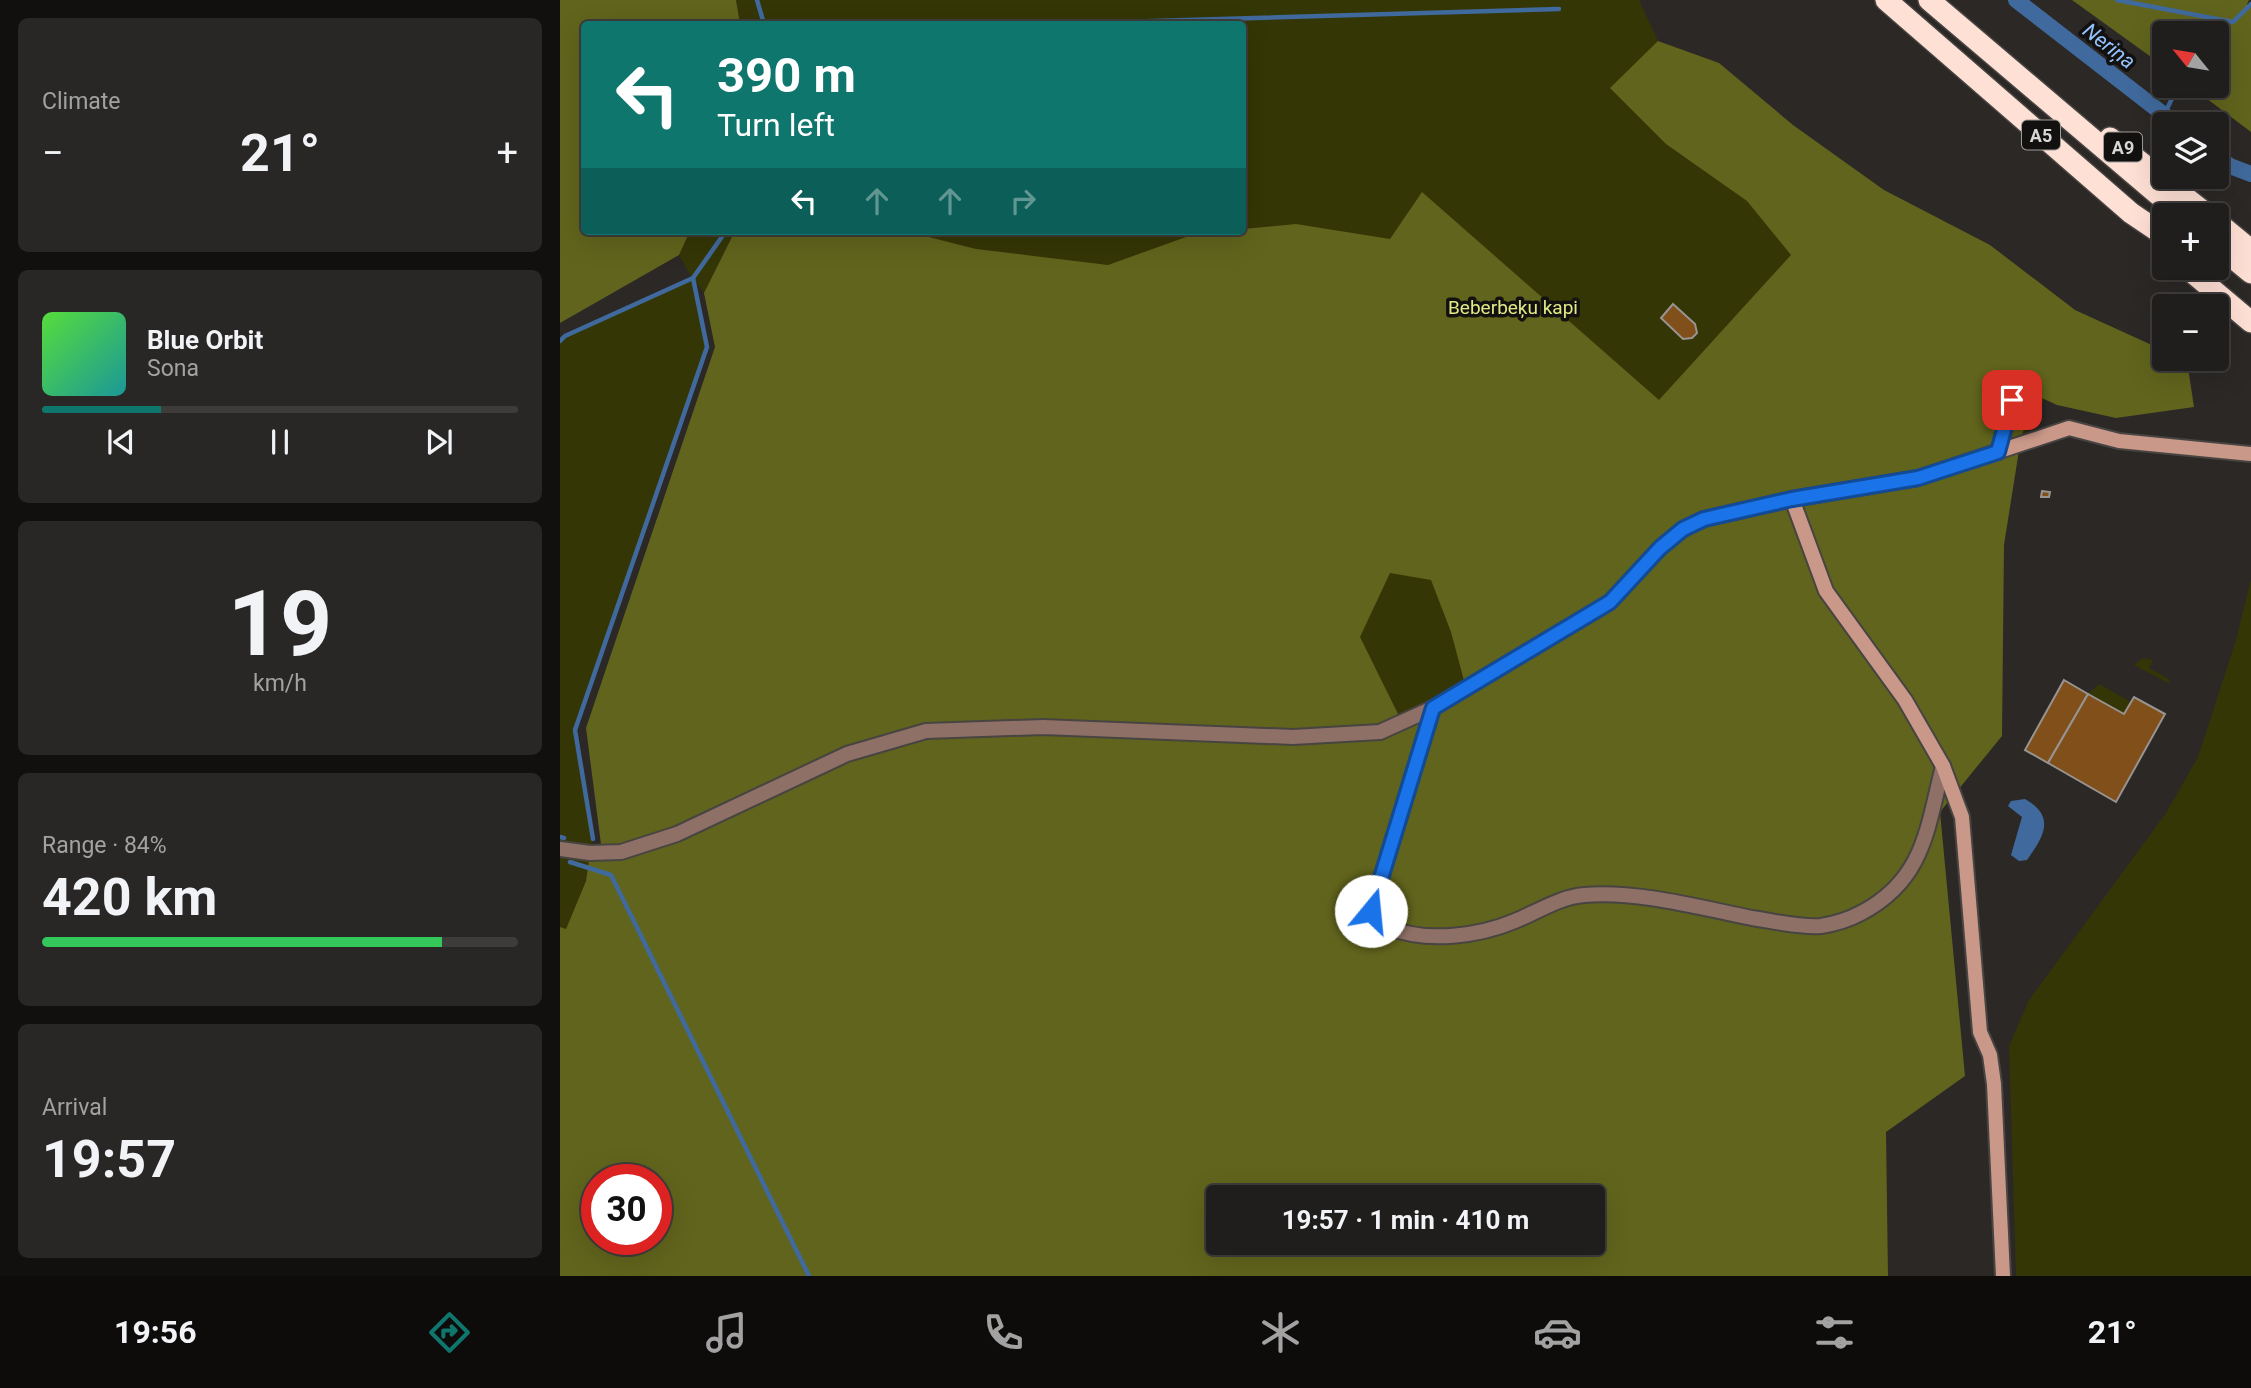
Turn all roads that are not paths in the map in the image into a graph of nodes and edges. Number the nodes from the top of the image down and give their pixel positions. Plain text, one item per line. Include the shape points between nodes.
1 (1886, 0) edge
2 (1929, 0) edge
3 (2032, 88) junction
4 (2168, 203) edge
5 (2193, 203) edge
6 (2131, 213) junction
7 (2152, 227) edge
8 (2229, 232) edge
9 (2152, 235) edge
10 (2251, 250) edge
11 (2229, 255) edge
12 (2251, 273) edge
13 (2201, 280) edge
14 (2218, 280) edge
15 (2251, 305) edge
16 (2251, 322) edge
17 (2012, 400) dead end
18 (1998, 452) junction
19 (2251, 454) edge
20 (1792, 499) junction
21 (1433, 708) junction
22 (1943, 766) junction
23 (560, 849) edge
24 (2003, 1276) edge

1 - 6 highway, A5
2 - 3 highway, A5
3 - 4 highway, A5
3 - 5 highway, A9 via 2126,149
6 - 7 highway, A5
6 - 9 highway
8 - 10 highway
11 - 12 highway
13 - 16 highway
14 - 15 highway
17 - 18 street
18 - 19 street via 2070,428 2119,442
18 - 20 street via 1918,478
20 - 21 street via 1704,519 1683,529 1610,602
20 - 22 street via 1826,591 1905,700
21 - 22 street via 1371,911 1387,928 1415,934 1460,935 1511,923 1586,894 1647,898 1820,926 1858,915 1900,886 1914,867
21 - 23 street via 1380,732 1306,736 1043,727 926,731 847,754 677,834 621,852
22 - 24 street via 1962,817 1979,1032 1990,1055 1994,1084

